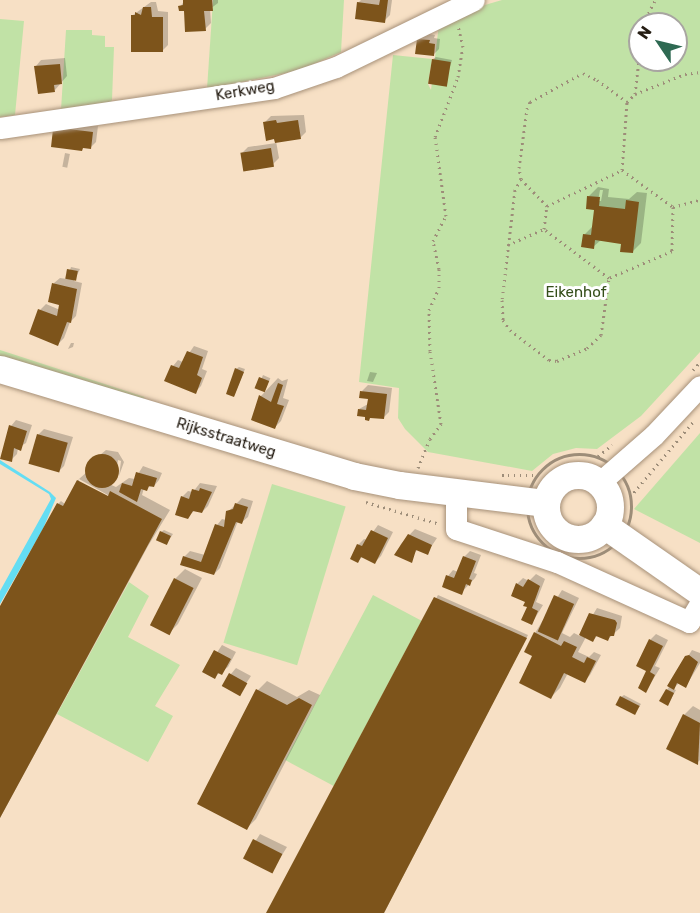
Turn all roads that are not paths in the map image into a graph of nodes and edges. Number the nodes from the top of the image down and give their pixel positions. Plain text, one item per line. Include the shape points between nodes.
1 (474, 0) edge
2 (0, 128) edge
3 (0, 369) edge
4 (700, 386) edge
5 (607, 475) junction
6 (456, 493) junction
7 (536, 502) junction
8 (613, 531) junction
9 (700, 592) edge
10 (700, 604) edge

1 - 2 street, Kerkweg via 336,66 274,87
3 - 6 main road, Rijksstraatweg via 338,472
4 - 5 street via 654,435
5 - 7 main road via 566,477
5 - 8 main road
6 - 7 main road, Rijksstraatweg
6 - 10 street via 456,529 557,562 689,622
7 - 8 main road via 554,529 566,537 580,539
8 - 9 main road

